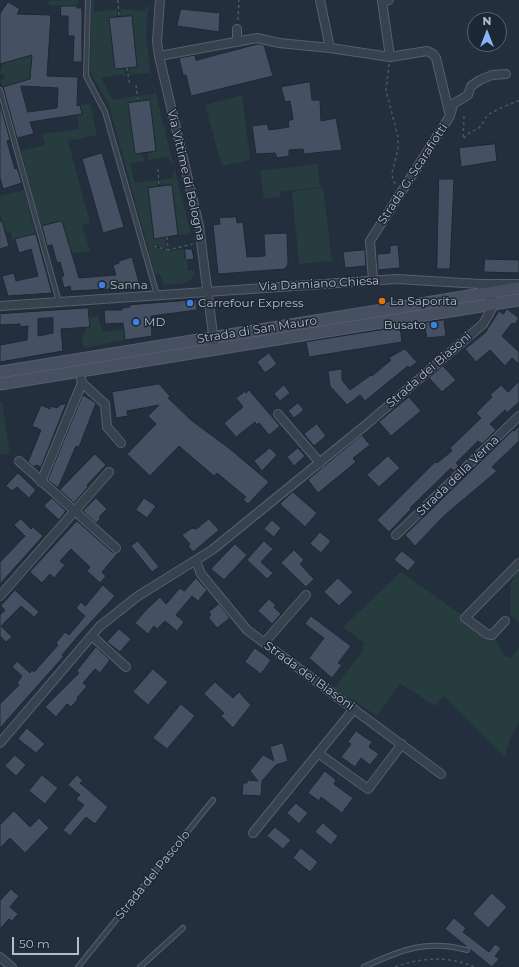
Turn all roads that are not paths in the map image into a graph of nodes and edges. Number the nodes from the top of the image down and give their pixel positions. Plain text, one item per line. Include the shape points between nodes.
1 (88, 0) edge
2 (160, 0) edge
3 (320, 0) edge
4 (389, 0) edge
5 (237, 29) road end
6 (237, 42) junction
7 (330, 48) junction
8 (159, 56) junction
9 (390, 57) junction
10 (506, 74) dead end
11 (0, 90) edge
12 (450, 116) junction
13 (373, 280) junction
14 (480, 284) junction
15 (519, 284) edge
16 (519, 288) edge
17 (208, 290) junction
18 (487, 293) junction
19 (157, 295) junction
20 (519, 300) edge
21 (59, 302) junction
22 (495, 303) junction
23 (0, 306) edge
24 (214, 337) junction
25 (215, 350) junction
26 (0, 372) edge
27 (80, 377) junction
28 (0, 384) edge
29 (278, 414) dead end
30 (519, 416) edge
31 (121, 443) dead end
32 (19, 460) dead end
33 (320, 463) junction
34 (109, 472) dead end
35 (42, 482) junction
36 (74, 512) junction
37 (396, 535) dead end
38 (116, 548) dead end
39 (196, 561) junction
40 (519, 563) edge
41 (306, 595) dead end
42 (0, 596) edge
43 (505, 621) dead end
44 (92, 636) junction
45 (264, 643) junction
46 (126, 667) dead end
47 (354, 709) junction
48 (0, 743) edge
49 (402, 744) junction
50 (318, 753) junction
51 (441, 774) dead end
52 (213, 800) dead end
53 (253, 833) dead end
54 (184, 928) dead end
55 (467, 950) dead end
56 (0, 957) edge
57 (12, 967) edge
58 (78, 967) edge
59 (140, 967) edge
60 (364, 967) edge

1 - 19 lane via 86,76 107,118
2 - 8 street, Via Vittime di Bologna
3 - 7 street
4 - 9 street via 382,1
5 - 6 street
6 - 7 street, Strada G. Scarafiotti via 257,38 279,44
6 - 8 street, Strada G. Scarafiotti
7 - 9 street, Strada G. Scarafiotti
8 - 17 street, Via Vittime di Bologna via 202,242
9 - 12 street, Strada G. Scarafiotti via 427,51 433,54
10 - 12 street via 492,75 471,86 468,95 453,104
11 - 21 lane
12 - 13 street, Strada G. Scarafiotti via 370,241
13 - 14 street, Via Damiano Chiesa
13 - 17 street, Via Damiano Chiesa
14 - 15 street, Via Damiano Chiesa
14 - 18 street
16 - 18 main road, Strada di San Mauro
17 - 19 street, Via Damiano Chiesa
17 - 24 street, Via Vittime di Bologna
18 - 22 street
18 - 24 main road, Strada di San Mauro
19 - 21 street, Via Damiano Chiesa
20 - 22 main road, Strada di San Mauro
21 - 23 street, Via Damiano Chiesa
22 - 25 main road, Strada di San Mauro
22 - 33 street, Strada dei Biasoni via 482,324
24 - 25 street, Via Vittime di Bologna
24 - 26 main road, Strada di San Mauro
25 - 27 main road, Strada di San Mauro
27 - 28 main road, Strada di San Mauro
27 - 31 street via 104,404 107,427
27 - 35 street
29 - 33 street
30 - 37 street, Strada della Verna
32 - 35 street
33 - 39 street, Strada dei Biasoni
34 - 36 street
35 - 36 street
36 - 38 street
36 - 42 street
39 - 44 street, Strada dei Biasoni via 138,596 100,626
39 - 45 street, Strada dei Biasoni via 201,574 247,630
40 - 43 street via 465,618 492,635
41 - 45 street
44 - 46 street
44 - 48 street, Strada dei Biasoni
45 - 47 street, Strada dei Biasoni
47 - 49 street, Strada dei Biasoni
47 - 50 street
49 - 50 street via 368,789
49 - 51 street, Strada dei Biasoni
50 - 53 street
52 - 58 lane, Strada del Pascolo
54 - 59 lane
55 - 60 lane via 438,944 411,948 393,953
56 - 57 street

